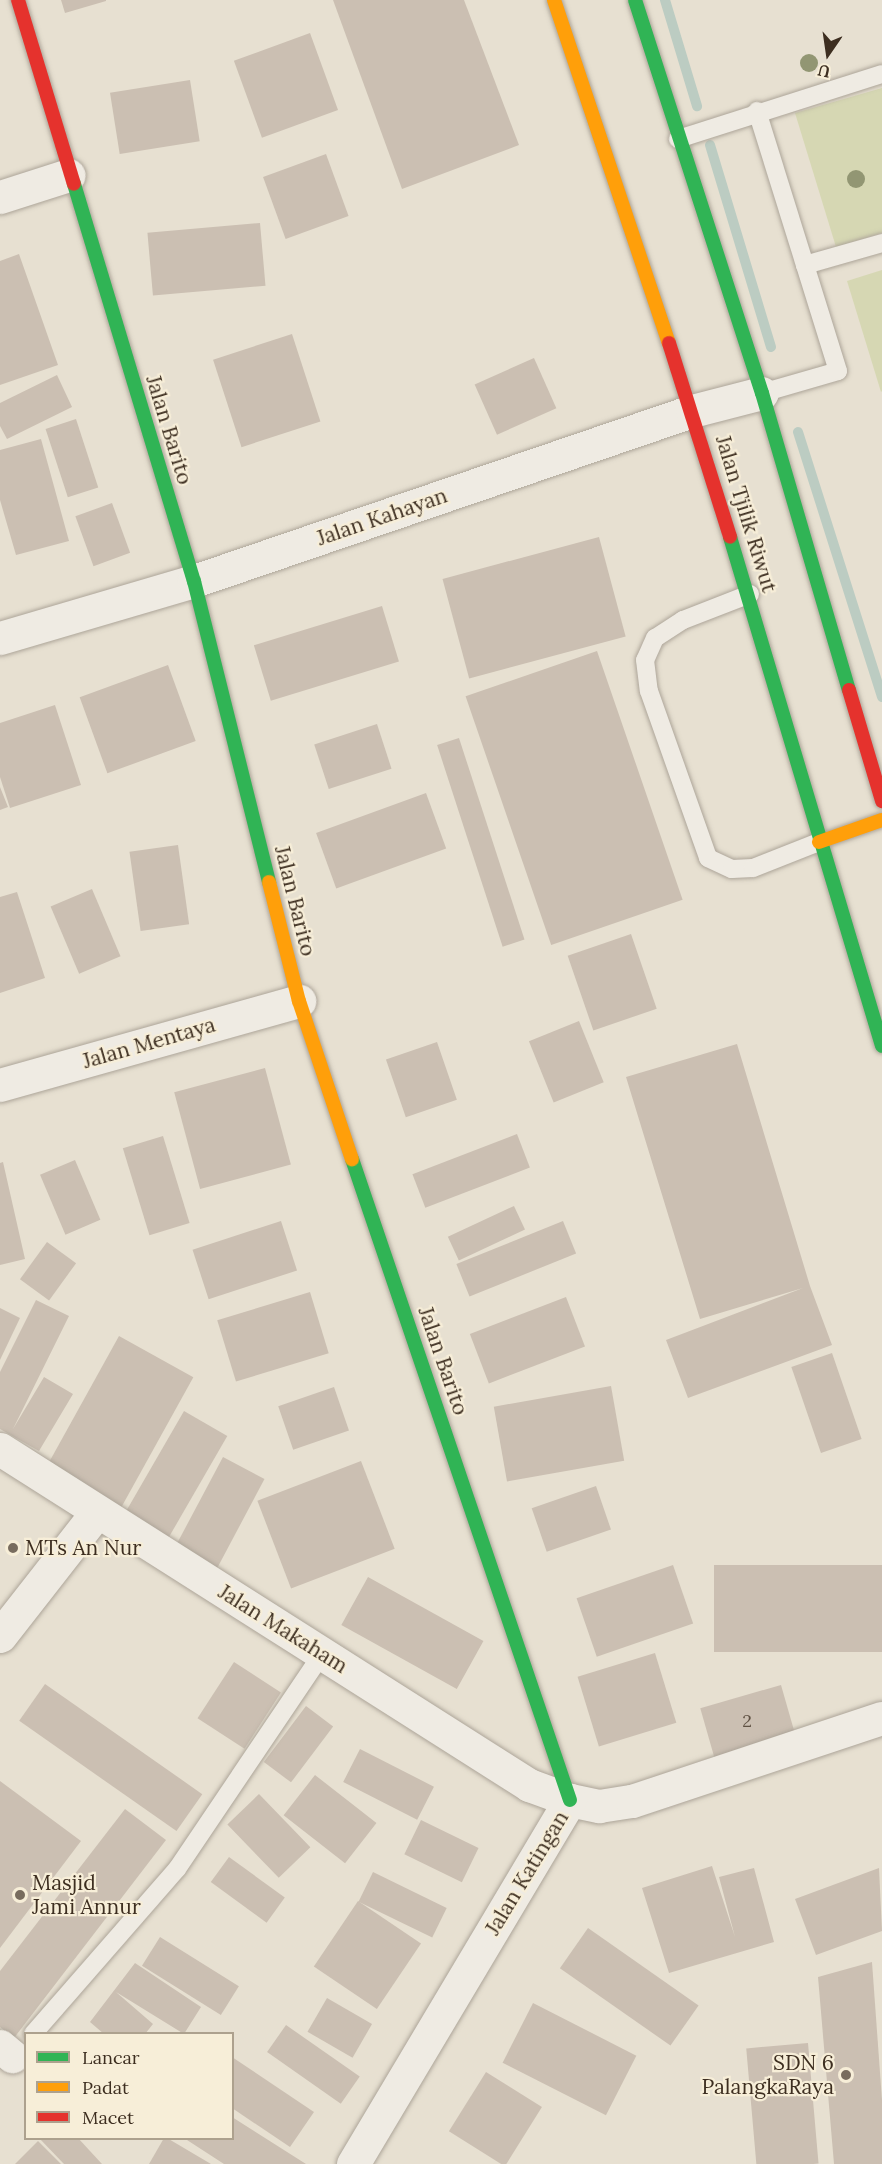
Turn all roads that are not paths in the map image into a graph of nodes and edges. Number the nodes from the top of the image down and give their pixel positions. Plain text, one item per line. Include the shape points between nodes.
1 (18, 0) edge
2 (554, 0) edge
3 (635, 0) edge
4 (882, 74) edge
5 (757, 111) junction
6 (678, 139) junction
7 (69, 175) junction
8 (0, 197) edge
9 (882, 243) edge
10 (805, 265) junction
11 (762, 393) junction
12 (692, 411) junction
13 (194, 580) junction
14 (750, 594) junction
15 (0, 638) edge
16 (874, 746) edge
17 (882, 801) edge
18 (882, 820) edge
19 (819, 842) junction
20 (299, 1001) junction
21 (882, 1046) edge
22 (0, 1085) edge
23 (0, 1449) edge
24 (96, 1513) junction
25 (0, 1636) edge
26 (322, 1654) junction
27 (882, 1718) edge
28 (570, 1800) junction
29 (29, 2032) edge
30 (353, 2164) edge

1 - 7 main road, Jalan Barito
2 - 12 main road, Jalan Tjilik Riwut
3 - 6 main road
4 - 5 lane
5 - 6 lane
5 - 10 lane
6 - 11 main road
7 - 8 street
7 - 13 main road, Jalan Barito
9 - 10 lane
10 - 11 lane via 838,372
11 - 12 street, Jalan Kahayan
11 - 16 main road
12 - 13 street, Jalan Kahayan
12 - 14 main road, Jalan Tjilik Riwut
13 - 15 street, Jalan Kahayan
13 - 20 main road, Jalan Barito
14 - 19 main road, Jalan Tjilik Riwut
14 - 19 lane via 683,620 655,638 645,660 650,691 708,858 732,869 753,868
16 - 17 main road
18 - 19 main road
19 - 21 main road, Jalan Tjilik Riwut
20 - 22 street, Jalan Mentaya
20 - 28 main road, Jalan Barito
23 - 24 street, Jalan Makaham
24 - 25 street
24 - 26 street, Jalan Makaham
26 - 28 street, Jalan Makaham via 530,1785
26 - 29 lane via 177,1869
27 - 28 street, Jalan Katingan via 632,1801 599,1806
28 - 30 street, Jalan Katingan

